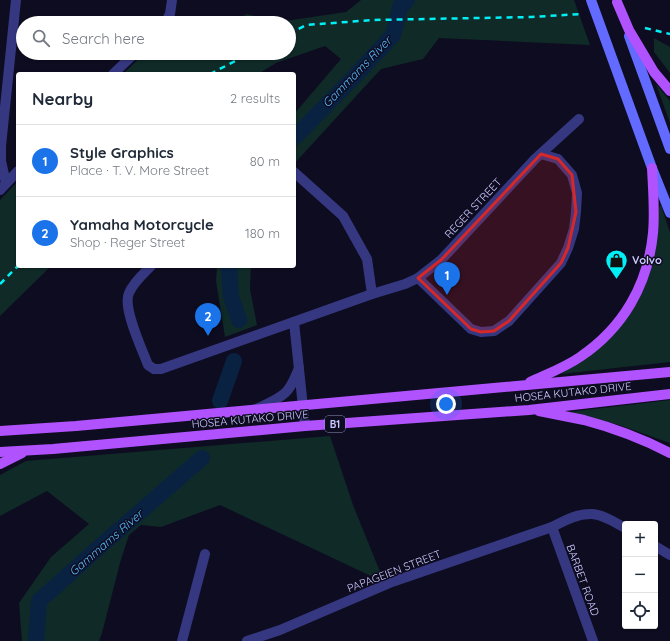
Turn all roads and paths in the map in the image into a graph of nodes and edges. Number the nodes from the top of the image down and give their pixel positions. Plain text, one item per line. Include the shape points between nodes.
1 (16, 0) edge
2 (172, 0) edge
3 (591, 0) edge
4 (617, 1) edge
5 (169, 16) edge
6 (128, 60) edge
7 (115, 72) edge
8 (3, 90) edge
9 (670, 90) edge
10 (579, 119) dead end
11 (670, 149) edge
12 (541, 154) junction
13 (652, 168) junction
14 (16, 172) edge
15 (296, 174) edge
16 (3, 187) edge
17 (670, 213) edge
18 (149, 268) edge
19 (418, 278) junction
20 (372, 294) junction
21 (294, 322) junction
22 (299, 367) junction
23 (670, 372) edge
24 (525, 385) junction
25 (670, 394) edge
26 (303, 405) junction
27 (254, 410) junction
28 (529, 410) junction
29 (305, 426) junction
30 (0, 431) edge
31 (26, 451) junction
32 (0, 452) edge
33 (670, 453) edge
34 (0, 464) edge
35 (622, 526) edge
36 (552, 527) junction
37 (658, 548) edge
38 (205, 554) dead end
39 (670, 555) edge
40 (280, 630) junction
41 (182, 641) edge
42 (247, 641) edge
43 (282, 641) edge
44 (593, 641) edge

1 - 8 street
2 - 5 street
3 - 13 main road
4 - 9 main road via 654,72
4 - 11 main road
6 - 7 street
8 - 16 street
10 - 12 street, REGER STREET
12 - 19 street, REGER STREET via 441,260
12 - 19 street via 558,159 572,175 577,193 574,229 561,262 509,321 494,331 481,332 471,329
13 - 17 main road
13 - 24 main road via 654,232 643,280 634,299 617,324 592,348 565,366
14 - 16 street
15 - 20 street via 343,216 367,259
18 - 21 street, REGER STREET via 127,298 128,310 141,346 148,364 154,368 161,369
19 - 20 street, REGER STREET
20 - 21 street, REGER STREET
21 - 22 street
22 - 26 street
22 - 27 street via 286,392
23 - 24 main road, HOSEA KUTAKO DRIVE / B1
24 - 26 main road, HOSEA KUTAKO DRIVE / B1
25 - 28 main road, HOSEA KUTAKO DRIVE / B1
26 - 27 main road, HOSEA KUTAKO DRIVE / B1
26 - 29 street
27 - 30 main road, HOSEA KUTAKO DRIVE / B1
28 - 29 main road, HOSEA KUTAKO DRIVE / B1
28 - 33 main road via 584,420 623,432
29 - 31 main road, HOSEA KUTAKO DRIVE / B1
31 - 32 main road, HOSEA KUTAKO DRIVE / B1
31 - 34 main road
35 - 36 street, PAPAGEIEN STREET via 591,513 573,517
36 - 40 street, PAPAGEIEN STREET via 392,582
36 - 44 street, BARBET ROAD
37 - 39 street
38 - 41 street
40 - 42 street, PAPAGEIEN STREET
40 - 43 street

